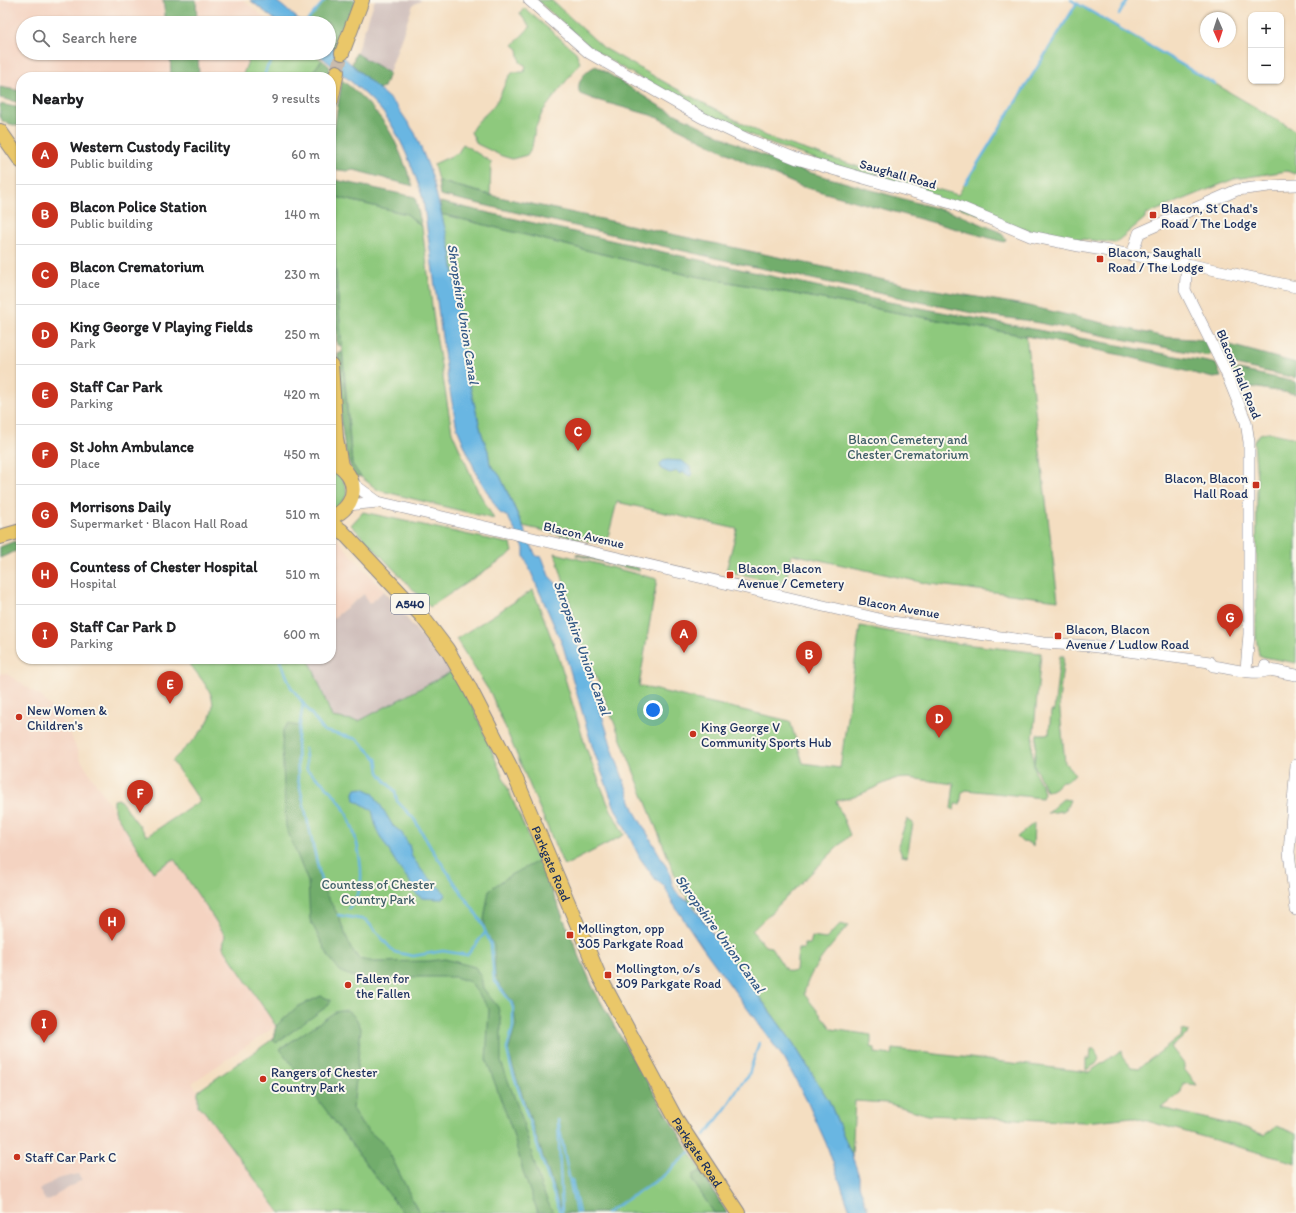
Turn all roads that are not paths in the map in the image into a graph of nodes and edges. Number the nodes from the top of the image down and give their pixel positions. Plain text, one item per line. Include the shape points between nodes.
1 (362, 0) edge
2 (529, 0) edge
3 (342, 53) tunnel mouth
4 (337, 72) tunnel mouth
5 (336, 77) edge
6 (0, 131) edge
7 (16, 153) edge
8 (1296, 185) edge
9 (1132, 254) junction
10 (1187, 264) junction
11 (1296, 287) edge
12 (336, 464) edge
13 (352, 483) junction
14 (378, 502) junction
15 (338, 518) edge
16 (16, 532) edge
17 (0, 537) edge
18 (1249, 667) junction
19 (1296, 675) edge
20 (1296, 765) edge
21 (1296, 910) edge
22 (738, 1213) edge

1 - 3 main road
2 - 9 street, Saughall Road via 589,53 701,117 745,138 797,159 951,204 1030,236
4 - 5 main road
6 - 7 main road
8 - 9 street via 1237,190 1193,208 1139,233
9 - 10 street, Saughall Road
10 - 11 street, Saughall Road
10 - 18 street, Blacon Hall Road via 1185,290 1225,370 1246,422 1249,442
12 - 13 main road via 348,474
13 - 14 street, Blacon Avenue
13 - 15 main road via 353,490
14 - 15 street, Blacon Avenue
14 - 18 street, Blacon Avenue via 892,622 1210,662 1213,666
15 - 22 main road, Parkgate Road / A540 via 421,615 447,649 468,685 513,772 599,976 676,1119
16 - 17 main road
18 - 19 street, Blacon Avenue via 1263,672 1270,670
20 - 21 street via 1289,852

